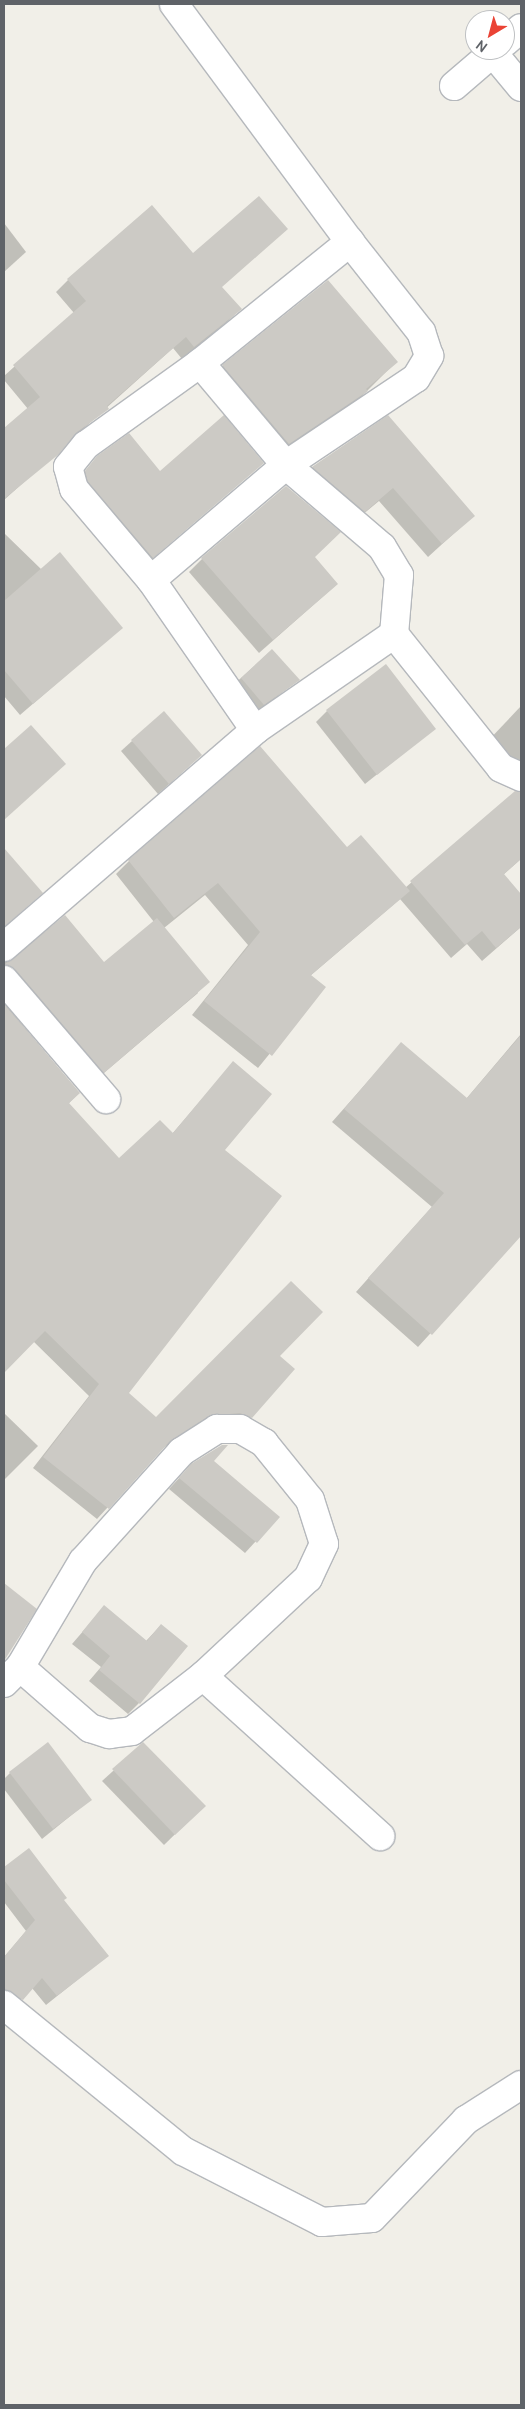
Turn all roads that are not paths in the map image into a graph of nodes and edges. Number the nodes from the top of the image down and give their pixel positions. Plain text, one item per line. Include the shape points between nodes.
1 (174, 4) edge
2 (484, 60) edge
3 (505, 60) edge
4 (454, 86) dead end
5 (521, 87) edge
6 (350, 242) junction
7 (200, 363) junction
8 (286, 464) junction
9 (152, 580) junction
10 (394, 634) junction
11 (255, 730) junction
12 (521, 777) edge
13 (4, 948) edge
14 (4, 980) edge
15 (106, 1099) dead end
16 (12, 1675) edge
17 (203, 1676) junction
18 (380, 1836) dead end
19 (4, 2005) edge
20 (521, 2086) edge

1 - 6 street
2 - 4 street
3 - 5 street
6 - 7 street
6 - 8 street via 421,332 429,356 416,378
7 - 8 street
7 - 9 street via 86,444 68,466 74,489
8 - 9 street
8 - 10 street via 382,547 399,575
9 - 11 street
10 - 11 street
10 - 12 street via 501,768
11 - 13 street
14 - 15 street
16 - 17 street via 90,1728 109,1734 132,1731
16 - 17 street via 83,1561 181,1452 217,1429 240,1429 264,1443 310,1500 324,1544 308,1578
17 - 18 street
19 - 20 street via 183,2150 322,2222 372,2218 466,2120

